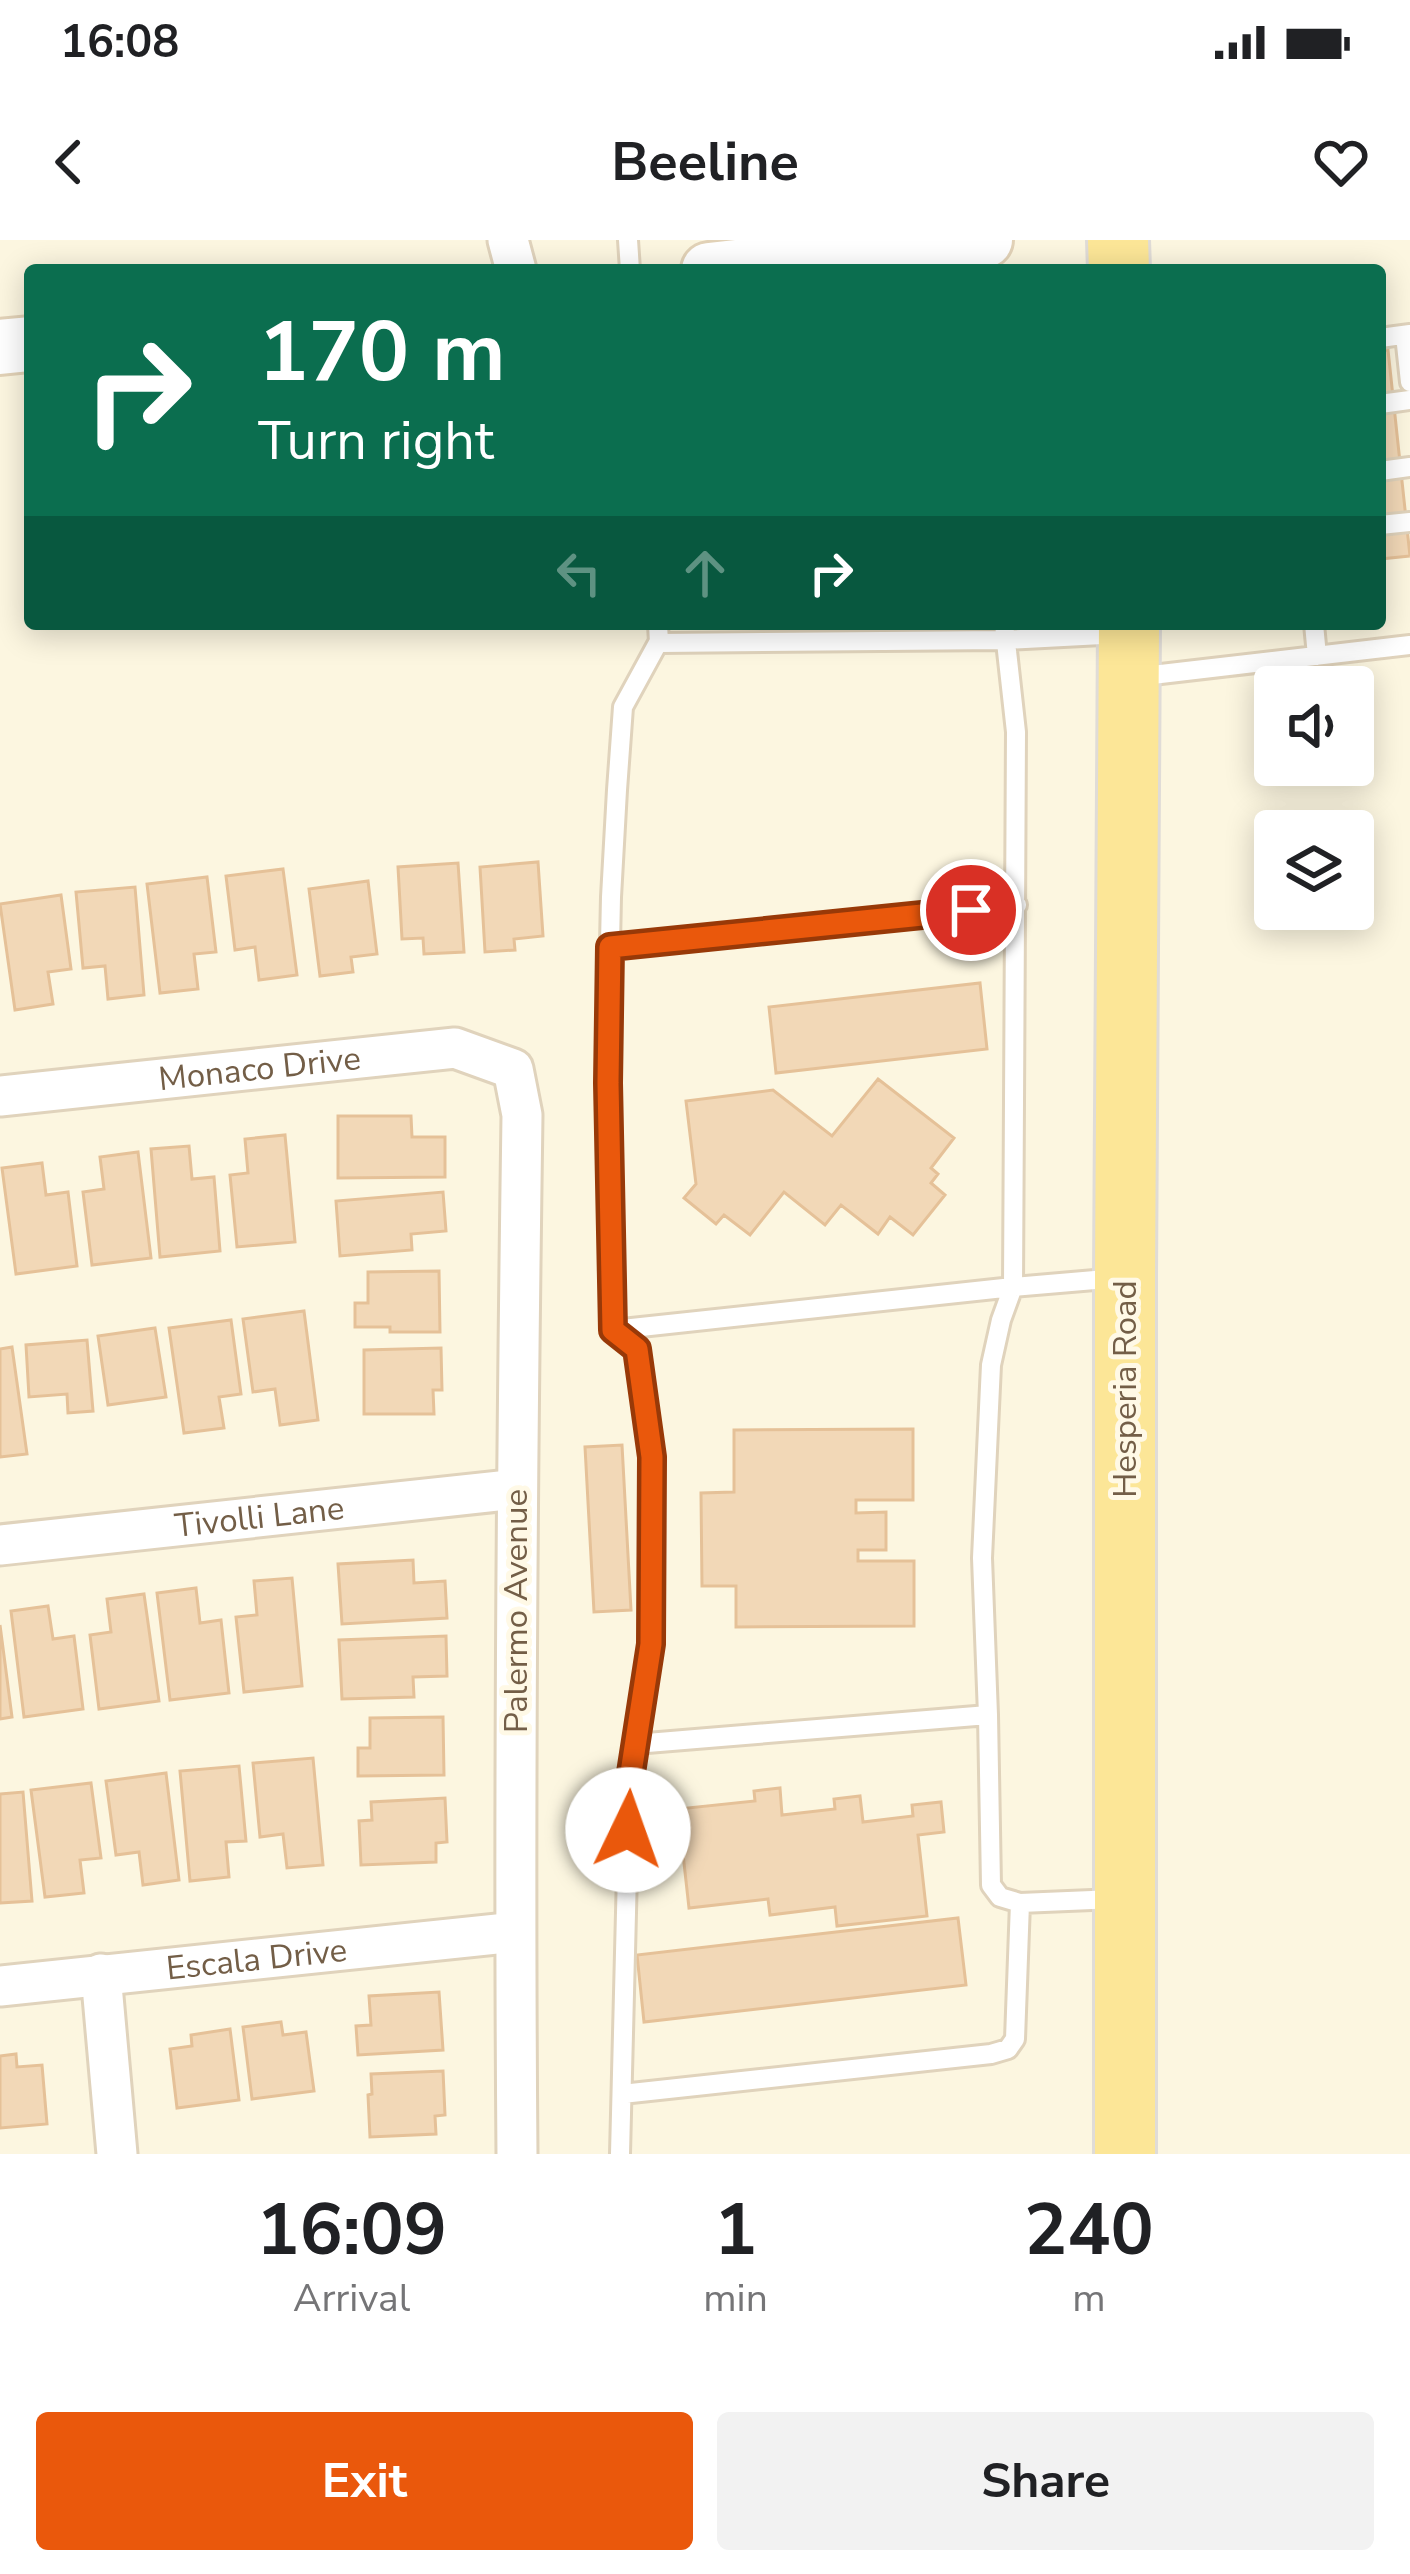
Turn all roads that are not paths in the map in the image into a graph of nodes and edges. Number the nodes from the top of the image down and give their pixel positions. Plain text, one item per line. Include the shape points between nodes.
1 (985, 240) edge
2 (814, 264) edge
3 (1407, 334) edge
4 (1410, 382) edge
5 (1315, 630) edge
6 (1004, 632) edge
7 (658, 633) edge
8 (1130, 645) edge
9 (1410, 645) edge
10 (1317, 656) junction
11 (1017, 905) junction
12 (610, 947) junction
13 (513, 1069) joint
14 (0, 1096) edge
15 (1125, 1277) junction
16 (1013, 1287) junction
17 (613, 1330) junction
18 (517, 1489) junction
19 (0, 1545) edge
20 (988, 1715) junction
21 (635, 1744) junction
22 (1126, 1899) junction
23 (1020, 1904) junction
24 (515, 1932) junction
25 (101, 1974) junction
26 (0, 1986) edge
27 (622, 2094) junction
28 (117, 2154) edge
29 (518, 2154) edge
30 (620, 2154) edge
31 (1125, 2154) edge

1 - 2 main road
3 - 4 lane
5 - 10 lane
6 - 7 lane
6 - 8 lane
6 - 11 lane via 1016,732
7 - 12 lane via 623,707
8 - 10 lane
8 - 15 main road, Hesperia Road
9 - 10 lane
11 - 12 lane
11 - 16 lane
12 - 17 lane
13 - 14 street, Monaco Drive via 455,1048
13 - 18 street, Palermo Avenue via 522,1115
15 - 16 lane
15 - 22 main road, Hesperia Road
16 - 17 lane
16 - 20 lane via 991,1365 982,1558
17 - 21 lane via 637,1349 652,1457 651,1644
18 - 19 street, Tivolli Lane
18 - 24 street, Palermo Avenue
20 - 21 lane
20 - 23 lane via 991,1885
21 - 27 lane
22 - 23 lane
22 - 31 main road, Hesperia Road
23 - 27 lane via 1015,2038 1008,2049
24 - 25 street, Escala Drive
24 - 29 street, Palermo Avenue
25 - 26 street, Escala Drive
25 - 28 street
27 - 30 lane

